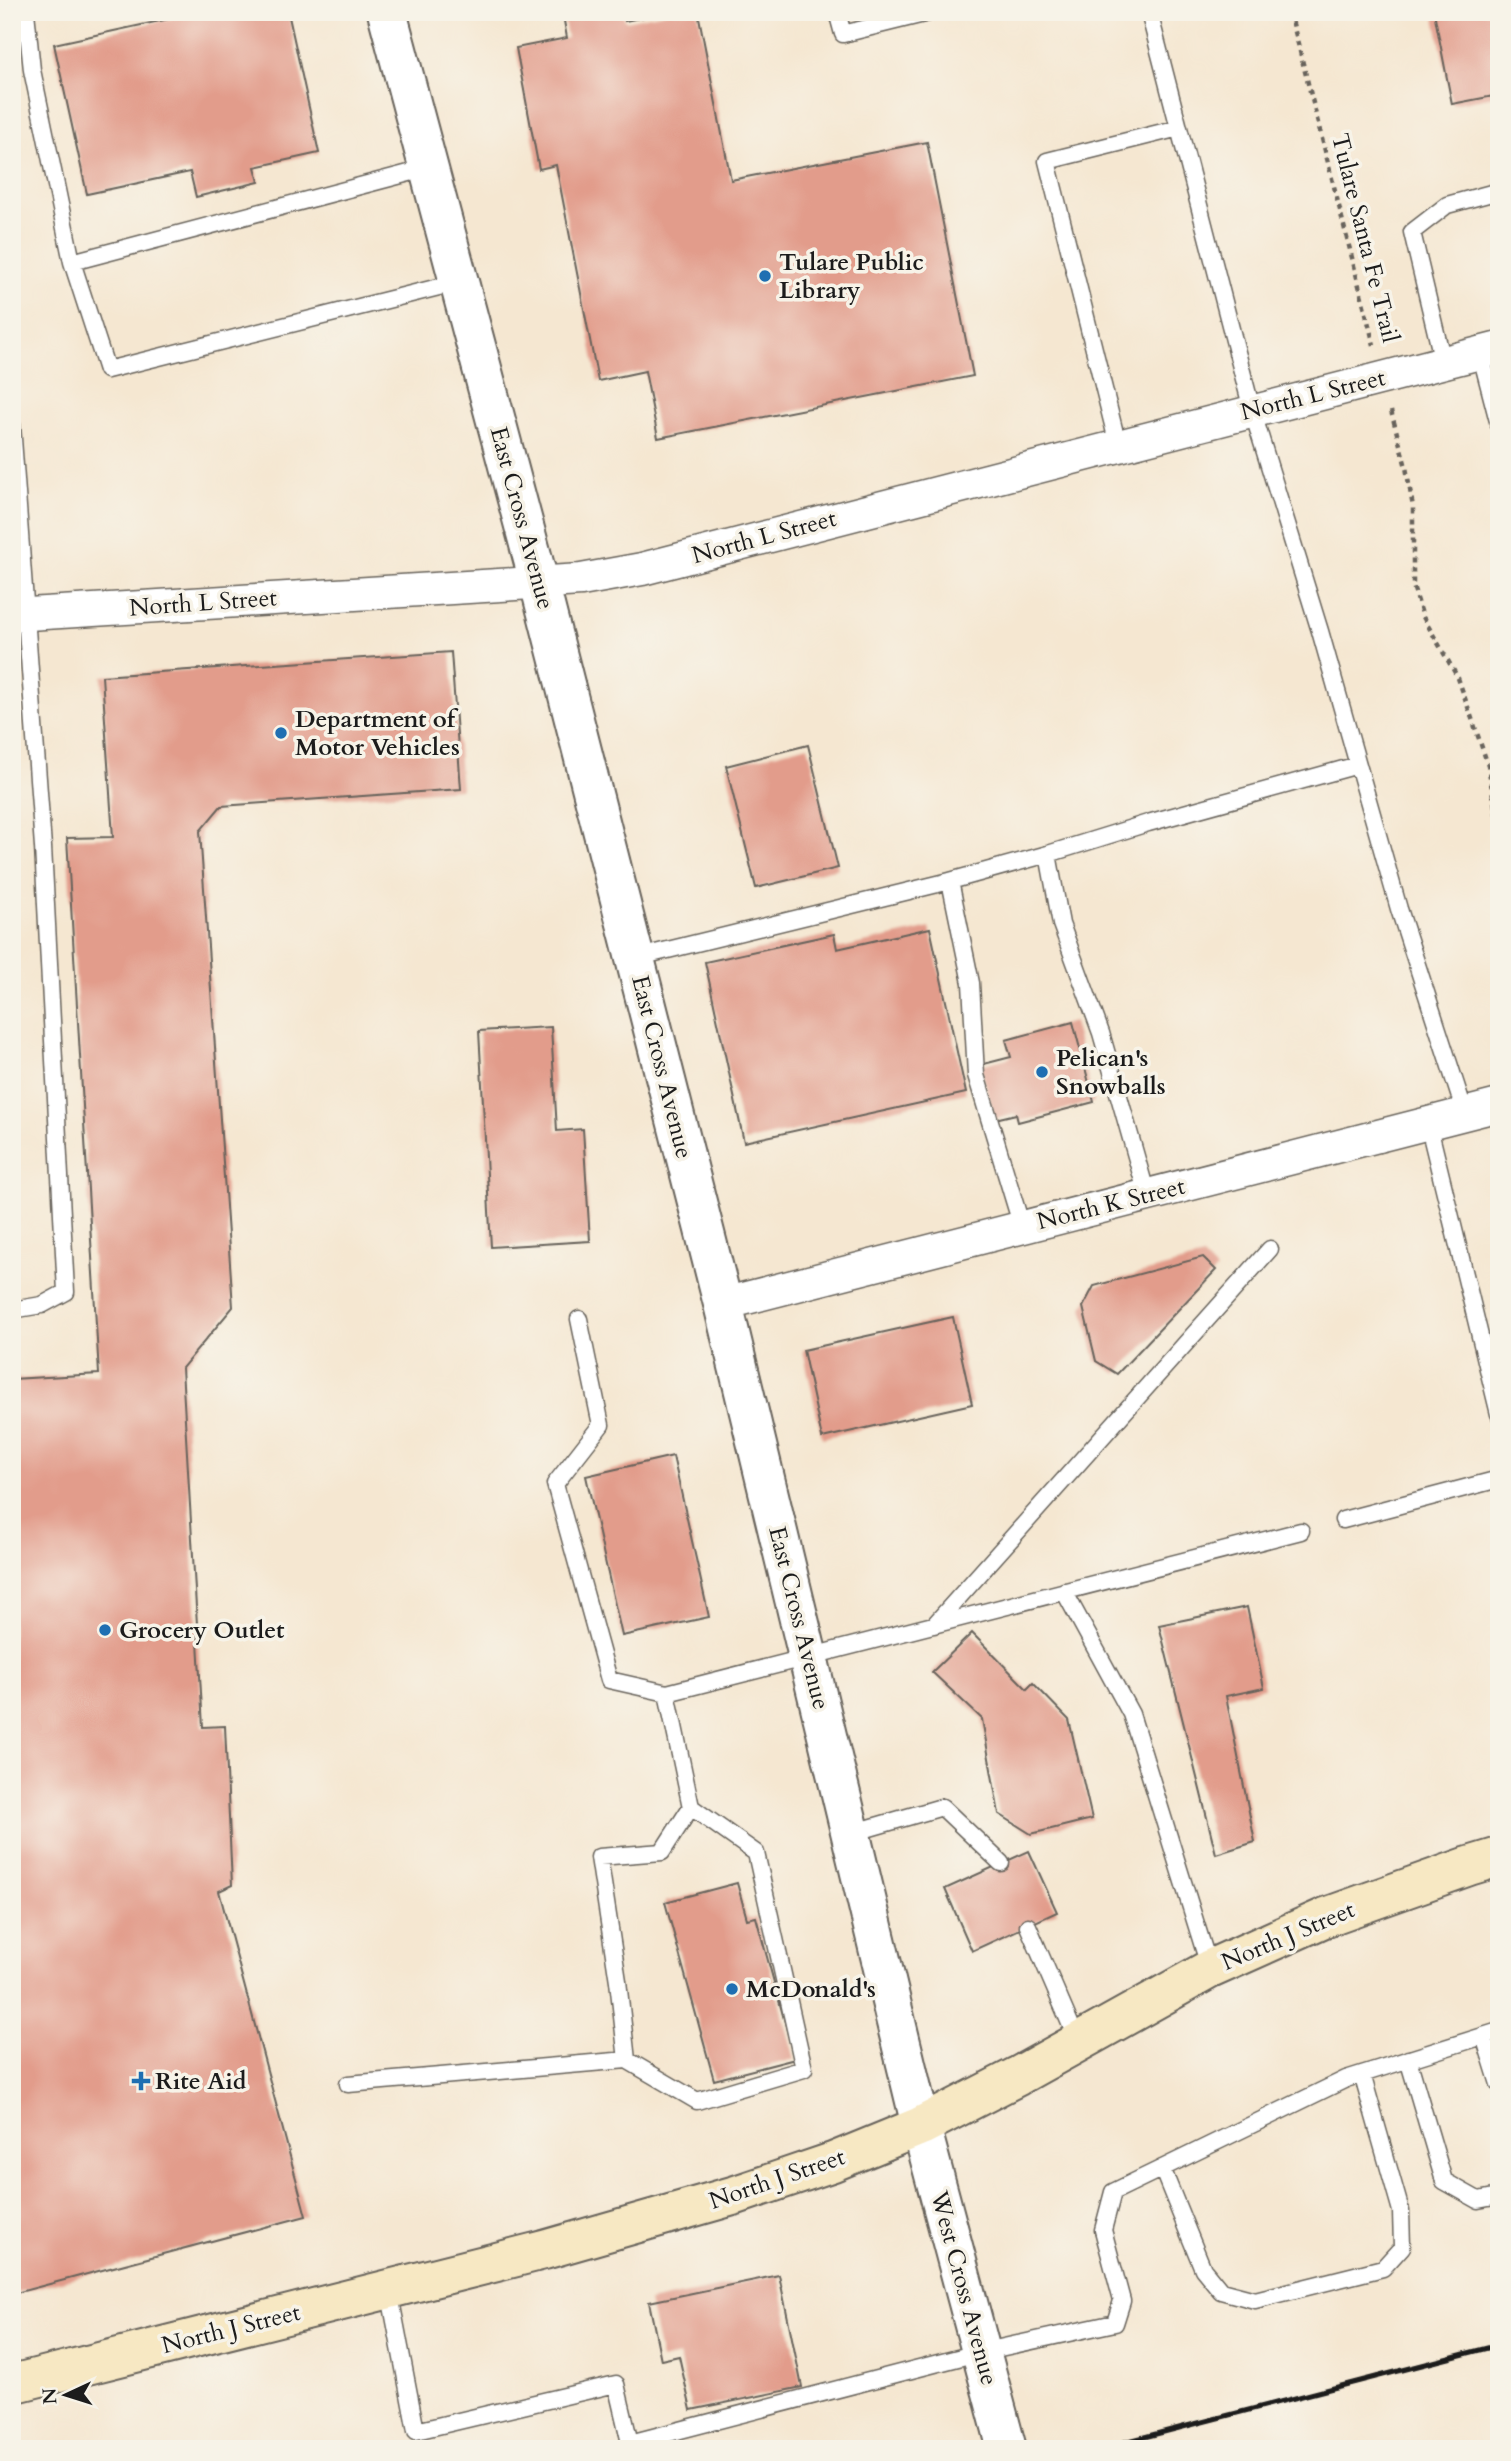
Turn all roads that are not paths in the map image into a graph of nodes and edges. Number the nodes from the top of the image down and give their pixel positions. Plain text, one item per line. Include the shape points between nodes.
1 (26, 12) edge
2 (387, 12) edge
3 (837, 12) edge
4 (932, 12) edge
5 (1149, 12) edge
6 (1179, 128) junction
7 (428, 168) junction
8 (1499, 191) edge
9 (72, 262) junction
10 (459, 282) junction
11 (1489, 350) edge
12 (1443, 362) junction
13 (1252, 410) junction
14 (12, 425) edge
15 (1499, 425) edge
16 (1118, 445) junction
17 (539, 582) junction
18 (19, 614) edge
19 (1358, 765) junction
20 (1048, 854) junction
21 (950, 881) junction
22 (635, 958) junction
23 (1499, 1105) edge
24 (1465, 1114) junction
25 (1428, 1123) junction
26 (1147, 1195) junction
27 (1023, 1227) junction
28 (1270, 1249) dead end
29 (723, 1304) junction
30 (12, 1310) edge
31 (579, 1319) dead end
32 (1499, 1415) edge
33 (1499, 1479) edge
34 (1343, 1520) dead end
35 (1301, 1531) dead end
36 (1064, 1591) junction
37 (934, 1625) junction
38 (808, 1656) junction
39 (667, 1693) junction
40 (691, 1807) junction
41 (852, 1833) junction
42 (1499, 1857) edge
43 (1001, 1863) dead end
44 (1028, 1926) dead end
45 (1210, 1969) junction
46 (1491, 2033) edge
47 (1078, 2042) junction
48 (1408, 2059) junction
49 (627, 2060) junction
50 (1362, 2074) junction
51 (348, 2084) dead end
52 (1499, 2084) edge
53 (922, 2126) junction
54 (1162, 2168) junction
55 (1499, 2196) edge
56 (389, 2290) junction
57 (981, 2352) junction
58 (12, 2384) edge
59 (1007, 2449) edge

1 - 9 lane via 32,70
2 - 7 street, East Cross Avenue
3 - 4 lane via 843,34
5 - 6 lane
6 - 13 lane
6 - 16 lane via 1047,161
7 - 9 lane
7 - 10 street, East Cross Avenue
8 - 12 lane via 1447,205 1412,232
9 - 10 lane via 107,370
10 - 17 street, East Cross Avenue
11 - 12 street, North L Street
11 - 15 lane
12 - 13 street, North L Street
13 - 16 street, North L Street
13 - 19 lane
14 - 18 lane
16 - 17 street, North L Street via 642,569
17 - 18 street, North L Street
17 - 22 street, East Cross Avenue
18 - 30 lane via 43,847 66,1292 42,1305
19 - 20 lane
19 - 24 lane
20 - 21 lane
20 - 26 lane via 1060,924 1101,1032
21 - 22 lane
21 - 27 lane via 971,983 976,1075
22 - 29 street, East Cross Avenue
23 - 24 street, North K Street
24 - 25 street, North K Street
25 - 26 street, North K Street
25 - 32 lane
26 - 27 street, North K Street
27 - 29 street, North K Street
28 - 37 lane
29 - 38 street, East Cross Avenue
31 - 39 lane via 601,1425 555,1484 609,1680
33 - 34 lane
35 - 36 lane
36 - 37 lane
36 - 45 lane via 1131,1714
37 - 38 lane
38 - 39 lane
38 - 41 street, East Cross Avenue
39 - 40 lane
40 - 49 lane via 662,1852 599,1857
40 - 49 lane via 756,1853 804,2069 697,2101
41 - 43 lane via 942,1807
41 - 53 street, East Cross Avenue
42 - 45 main road, North J Street via 1326,1917
44 - 47 lane
45 - 47 main road, North J Street
46 - 48 lane
46 - 52 lane
47 - 53 main road, North J Street
48 - 50 lane
48 - 55 lane via 1444,2181 1478,2200
49 - 51 lane
50 - 54 lane
50 - 54 lane via 1401,2211 1402,2247 1383,2268 1255,2300 1221,2291 1203,2269
53 - 56 main road, North J Street via 736,2195
53 - 57 street, West Cross Avenue
54 - 57 lane via 1113,2192 1103,2230 1122,2301 1115,2323
56 - 57 lane via 416,2431 616,2384 631,2442
56 - 58 main road, North J Street
57 - 59 street, West Cross Avenue

